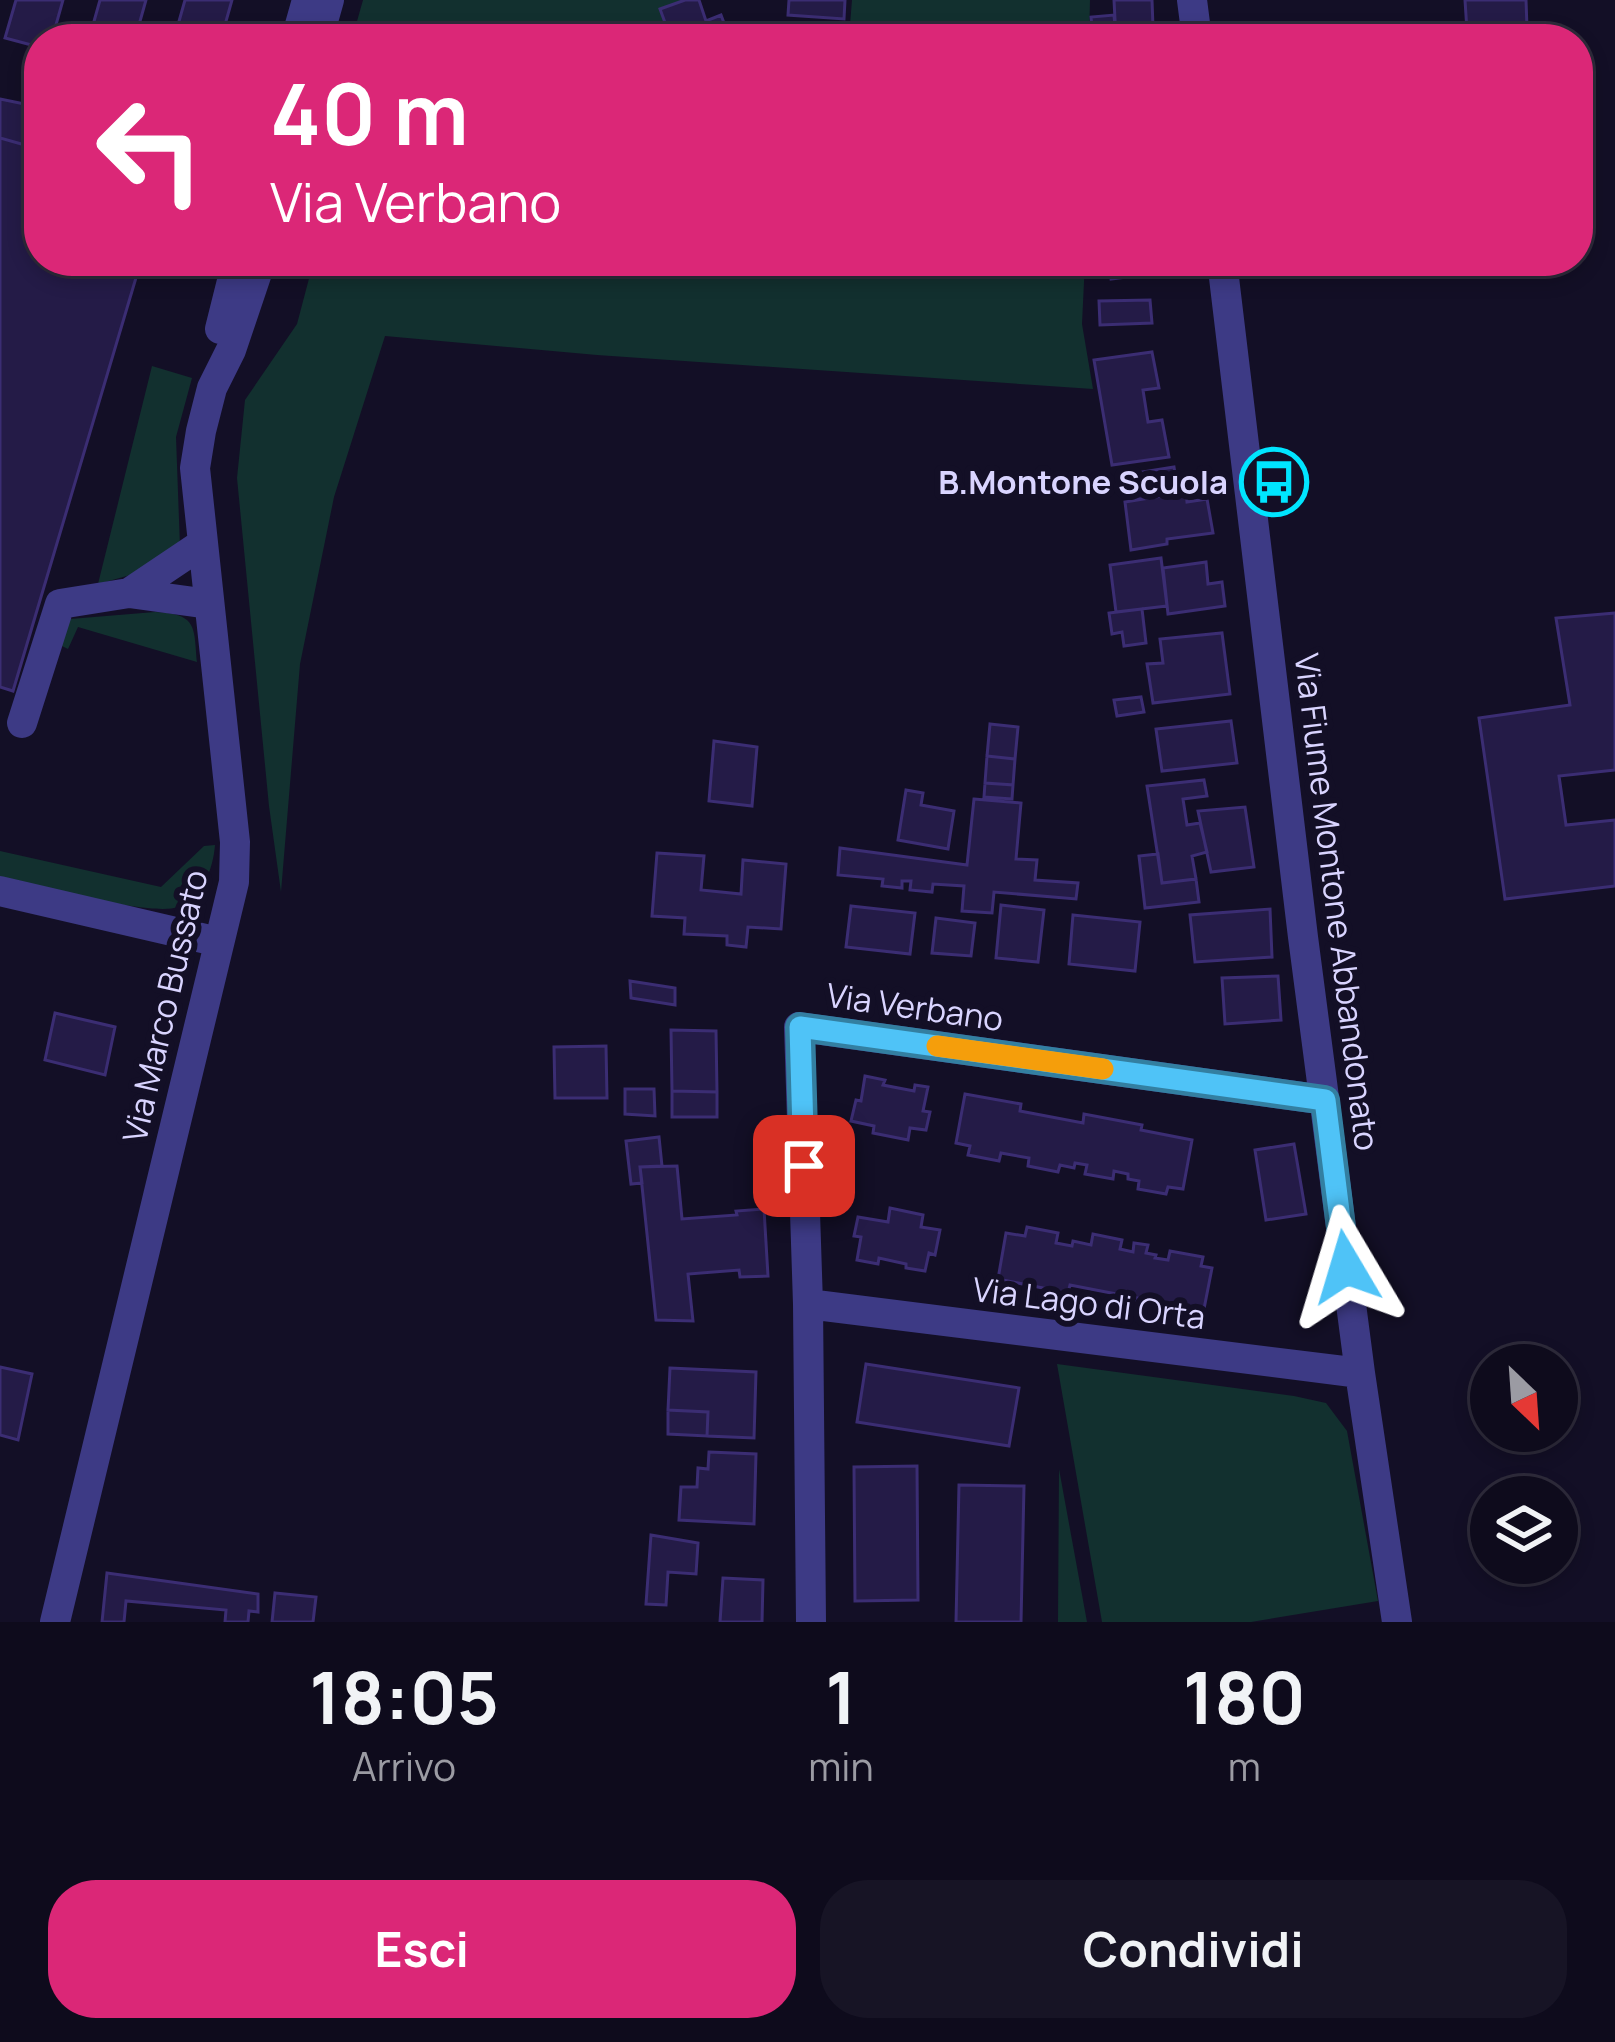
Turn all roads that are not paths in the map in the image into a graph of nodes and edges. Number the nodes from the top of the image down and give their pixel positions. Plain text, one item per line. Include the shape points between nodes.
1 (233, 276) edge
2 (256, 276) edge
3 (1224, 276) edge
4 (212, 388) junction
5 (202, 544) junction
6 (128, 593) junction
7 (209, 604) junction
8 (22, 722) dead end
9 (0, 891) edge
10 (219, 942) junction
11 (1325, 1100) junction
12 (808, 1304) junction
13 (1360, 1373) junction
14 (56, 1622) edge
15 (811, 1622) edge
16 (1397, 1622) edge

1 - 4 street
2 - 4 street, Via Marco Bussato
3 - 11 street, Via Fiume Montone Abbandonato
4 - 5 street, Via Marco Bussato via 196,468
5 - 6 street
5 - 7 street, Via Marco Bussato
6 - 7 street
6 - 8 street via 60,604
7 - 10 street, Via Marco Bussato via 235,842
9 - 10 street
10 - 14 street, Via Marco Bussato
11 - 12 street, Via Verbano via 800,1027
11 - 13 street, Via Fiume Montone Abbandonato
12 - 13 street, Via Lago di Orta
12 - 15 street, Via Verbano
13 - 16 street, Via Fiume Montone Abbandonato

